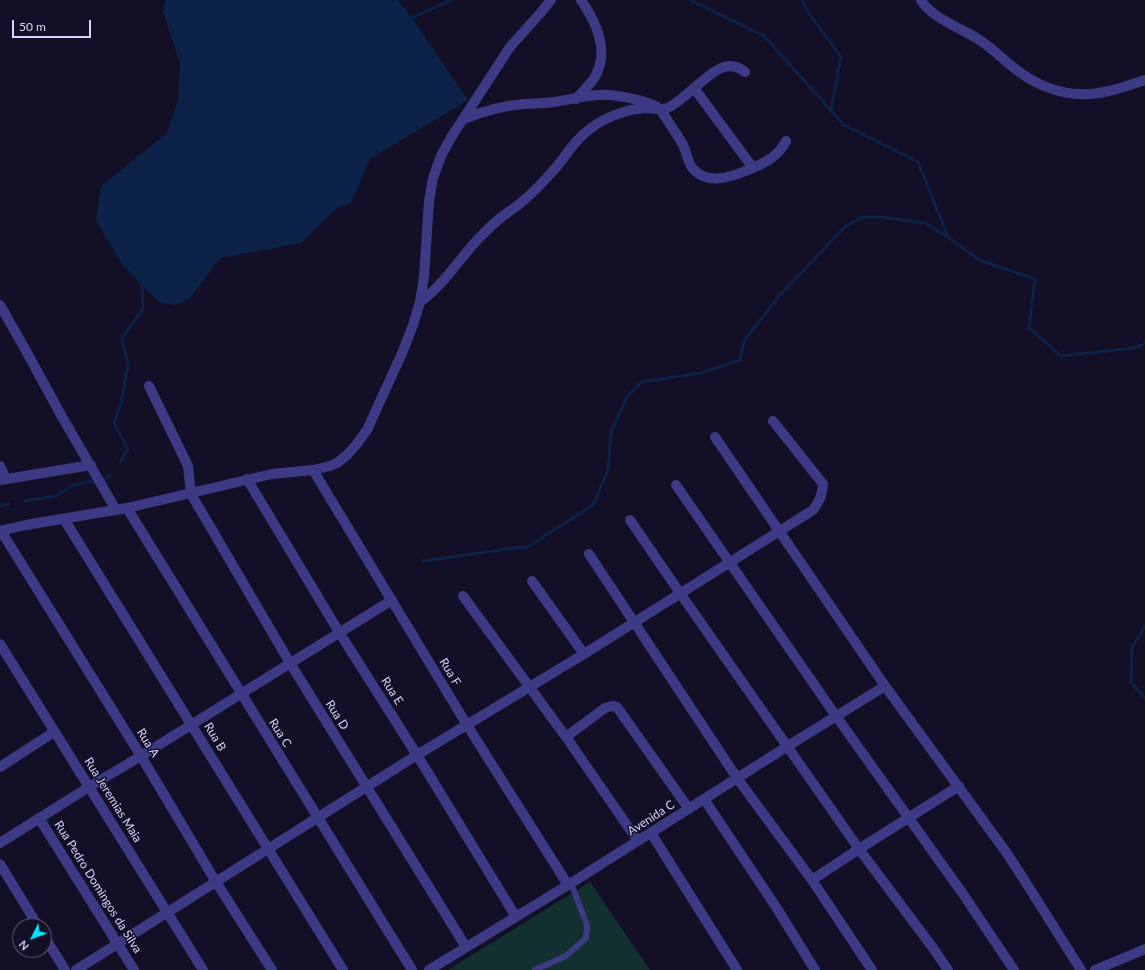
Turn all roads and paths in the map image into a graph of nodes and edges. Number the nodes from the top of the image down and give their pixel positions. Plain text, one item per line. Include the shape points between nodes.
1 (551, 0) edge
2 (581, 0) edge
3 (921, 0) edge
4 (745, 72) dead end
5 (1145, 80) edge
6 (694, 88) junction
7 (576, 99) junction
8 (660, 109) junction
9 (464, 119) junction
10 (786, 141) dead end
11 (753, 168) junction
12 (420, 302) junction
13 (0, 305) edge
14 (149, 386) dead end
15 (773, 421) dead end
16 (715, 437) dead end
17 (91, 465) junction
18 (0, 466) edge
19 (313, 470) junction
20 (3, 479) edge
21 (248, 479) junction
22 (676, 485) dead end
23 (191, 494) junction
24 (127, 508) junction
25 (116, 510) junction
26 (64, 519) junction
27 (630, 520) dead end
28 (1, 531) edge
29 (780, 532) junction
30 (589, 554) dead end
31 (729, 562) junction
32 (532, 581) dead end
33 (680, 593) junction
34 (463, 596) dead end
35 (392, 600) junction
36 (634, 623) junction
37 (339, 632) junction
38 (0, 644) edge
39 (584, 654) junction
40 (290, 663) junction
41 (885, 686) junction
42 (530, 687) junction
43 (241, 694) junction
44 (836, 716) junction
45 (192, 724) junction
46 (467, 725) junction
47 (54, 732) junction
48 (566, 736) junction
49 (788, 746) junction
50 (417, 755) junction
51 (141, 756) junction
52 (0, 767) edge
53 (737, 778) junction
54 (959, 786) junction
55 (89, 787) junction
56 (367, 787) junction
57 (704, 799) junction
58 (689, 809) junction
59 (908, 817) junction
60 (39, 818) junction
61 (318, 818) junction
62 (651, 833) junction
63 (638, 841) junction
64 (0, 843) edge
65 (860, 848) junction
66 (268, 850) junction
67 (0, 864) edge
68 (812, 880) junction
69 (216, 882) junction
70 (569, 884) junction
71 (168, 913) junction
72 (516, 917) junction
73 (33, 918) edge
74 (118, 944) junction
75 (466, 947) junction
76 (52, 949) edge
77 (1145, 949) edge
78 (65, 970) edge
79 (76, 970) edge
80 (134, 970) edge
81 (203, 970) edge
82 (272, 970) edge
83 (343, 970) edge
84 (412, 970) edge
85 (429, 970) edge
86 (535, 970) edge
87 (737, 970) edge
88 (815, 970) edge
89 (872, 970) edge
90 (948, 970) edge
91 (1014, 970) edge
92 (1081, 970) edge
93 (1095, 970) edge

1 - 9 street via 510,47
2 - 7 street via 599,32 602,57 595,76
3 - 5 street via 938,16 982,42 1029,79 1046,87 1075,94 1088,94
4 - 6 street via 739,67 725,66
6 - 8 street via 669,108
6 - 11 street
7 - 8 street via 598,95 618,96 645,102
7 - 9 street via 499,108
8 - 11 street via 683,145 691,165 699,174 720,179
8 - 12 street via 640,108 625,112 589,129 553,172 529,196 482,235 447,277
9 - 12 street via 441,156 433,178
10 - 11 street via 777,154
12 - 19 street via 403,351 367,430 337,463
13 - 17 street
14 - 23 street via 188,466
15 - 29 street via 823,484 822,495 813,510
16 - 29 street
17 - 20 street
17 - 25 street
18 - 20 street
19 - 21 street
19 - 35 street, Rua F
21 - 23 street
21 - 37 street, Rua E
22 - 31 street
23 - 24 street
23 - 40 street, Rua D
24 - 25 street
24 - 43 street, Rua C
25 - 26 street
26 - 28 street
26 - 45 street, Rua B
27 - 33 street
28 - 51 street, Rua A
29 - 31 street
29 - 41 street
30 - 36 street
31 - 33 street
31 - 44 street
32 - 39 street
33 - 36 street
33 - 49 street
34 - 42 street
35 - 37 street
35 - 46 street, Rua F
36 - 39 street
36 - 53 street
37 - 40 street
37 - 50 street, Rua E
38 - 47 street, Rua Jeremias Maia
39 - 42 street
40 - 43 street
40 - 56 street, Rua D
41 - 44 street, Avenida C
41 - 54 street
42 - 46 street
42 - 48 street
43 - 45 street
43 - 61 street, Rua C
44 - 49 street, Avenida C
44 - 59 street
45 - 51 street
45 - 66 street, Rua B
46 - 50 street
46 - 70 street, Rua F
47 - 52 street
47 - 55 street, Rua Jeremias Maia
48 - 58 street via 605,708 617,707
48 - 63 street
49 - 53 street, Avenida C
49 - 65 street
50 - 56 street
50 - 72 street, Rua E
51 - 55 street
51 - 69 street, Rua A
53 - 57 street, Avenida C
53 - 68 street
54 - 59 street
54 - 92 street via 1025,880
55 - 60 street
55 - 71 street, Rua Jeremias Maia
56 - 61 street
56 - 75 street, Rua D
57 - 58 street, Avenida C
57 - 88 street
58 - 62 street, Avenida C
59 - 65 street
59 - 91 street
60 - 64 street
60 - 74 street, Rua Pedro Domingos da Silva
61 - 66 street
61 - 84 street, Rua C
62 - 63 street, Avenida C
62 - 87 street
63 - 70 street, Avenida C
65 - 68 street
65 - 90 street
66 - 69 street
66 - 83 street, Rua B
67 - 73 street
68 - 89 street
69 - 71 street
69 - 82 street, Rua A
70 - 72 street, Avenida C
70 - 86 lane via 587,925 586,938 566,956
71 - 74 street
71 - 81 street, Rua Jeremias Maia
72 - 75 street, Avenida C
74 - 79 street
74 - 80 street, Rua Pedro Domingos da Silva
75 - 85 street, Avenida C
76 - 78 street
77 - 93 street

